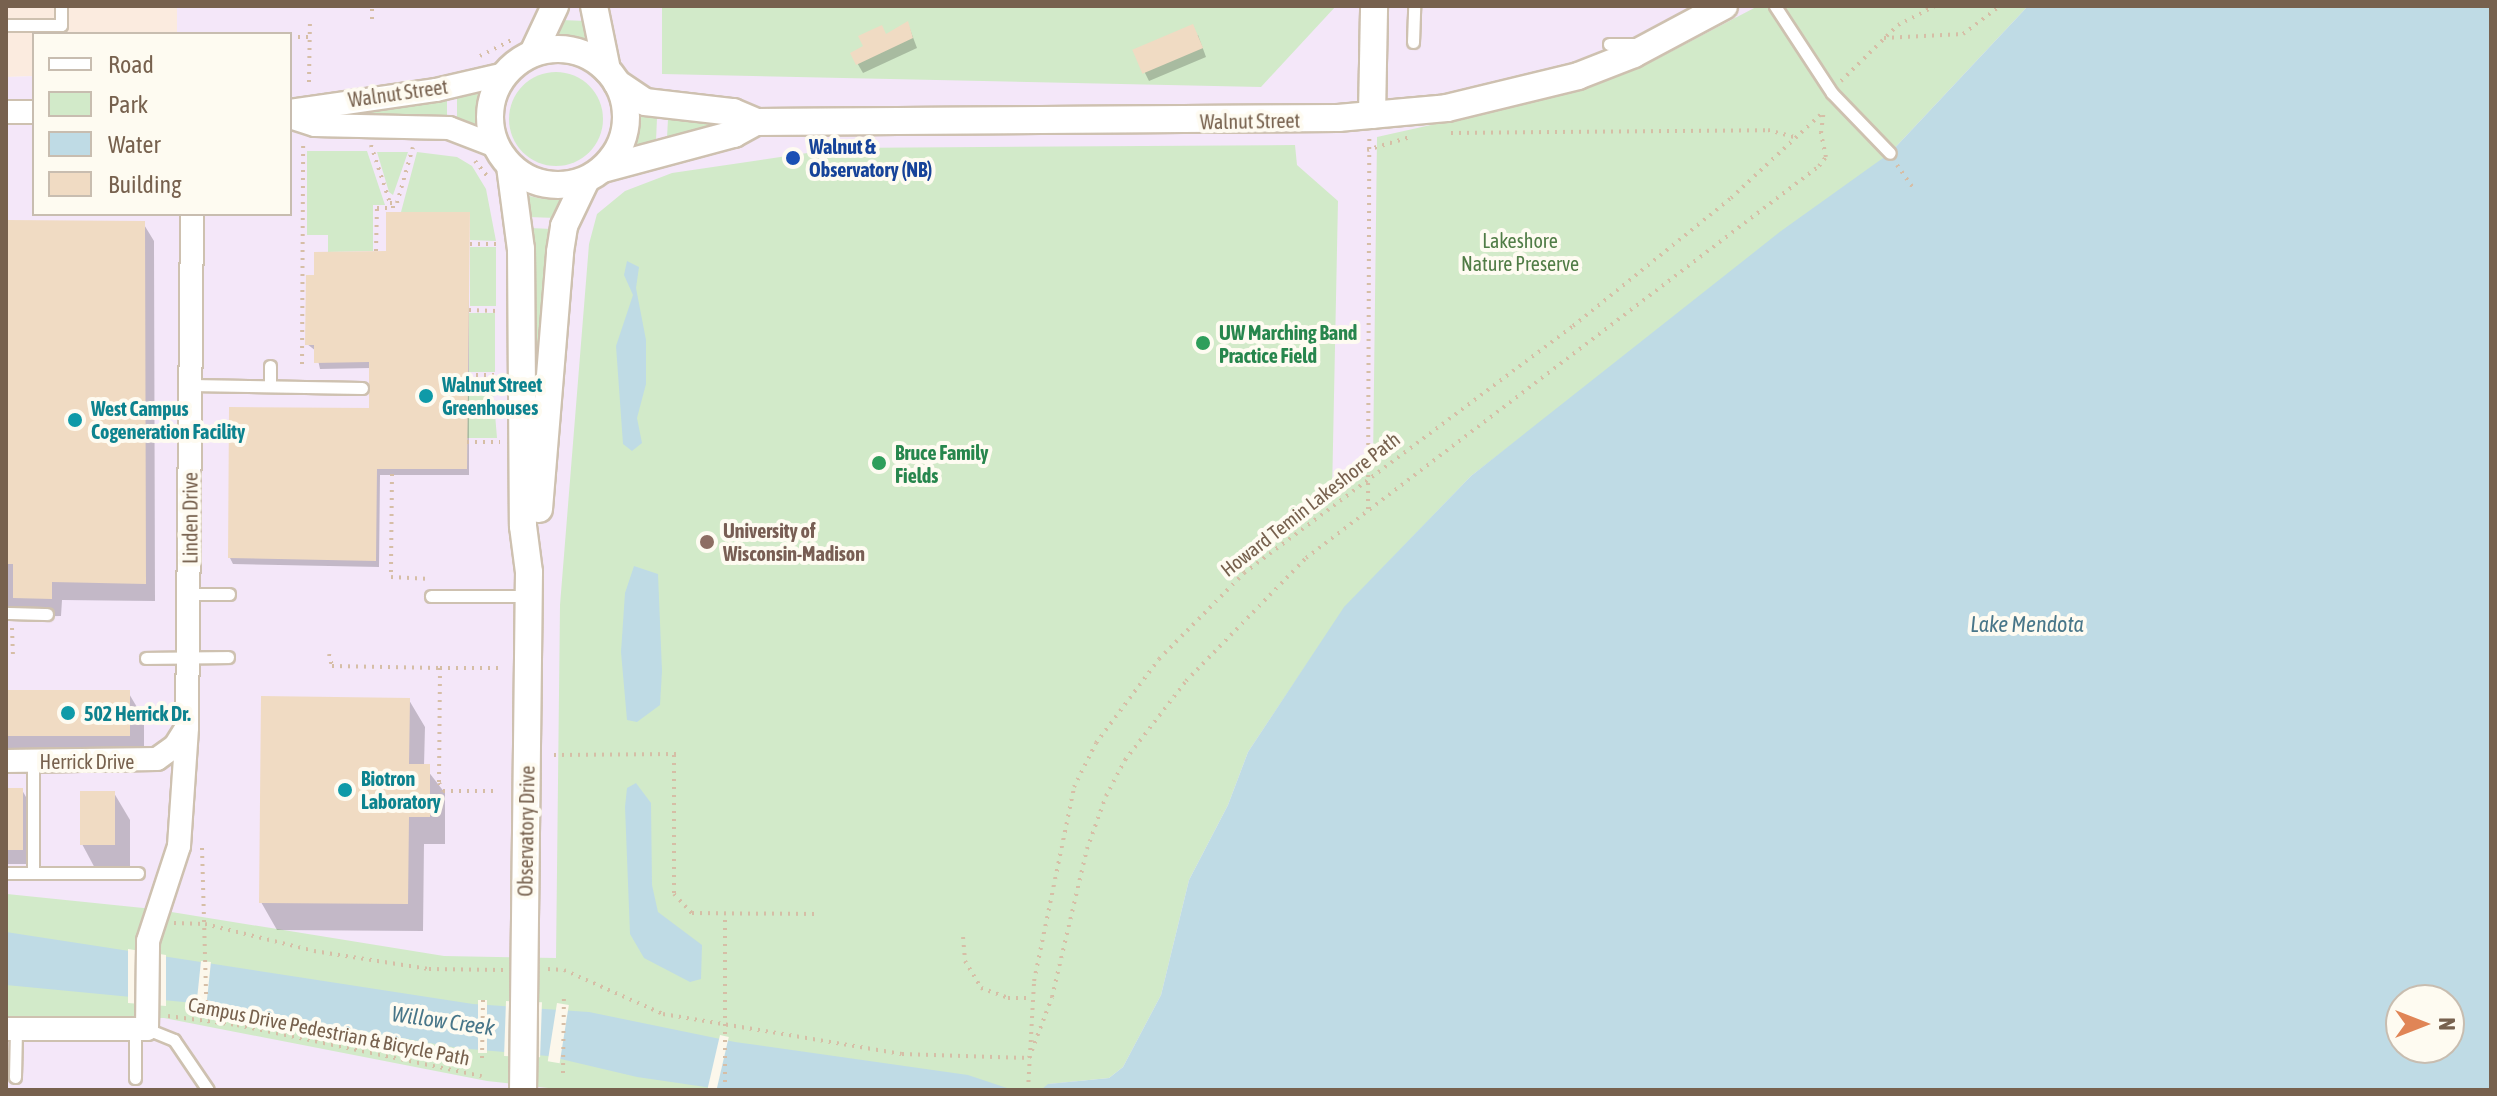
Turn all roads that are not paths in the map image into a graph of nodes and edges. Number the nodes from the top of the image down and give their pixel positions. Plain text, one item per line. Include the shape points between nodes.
1 (61, 6) edge
2 (555, 6) edge
3 (594, 6) edge
4 (1374, 6) edge
5 (1414, 6) edge
6 (1724, 6) edge
7 (1775, 6) edge
8 (6, 25) edge
9 (1413, 42) dead end
10 (524, 44) junction
11 (1609, 44) dead end
12 (1654, 44) junction
13 (505, 74) junction
14 (612, 76) junction
15 (292, 111) edge
16 (6, 112) edge
17 (32, 112) edge
18 (1372, 115) junction
19 (292, 118) edge
20 (756, 122) junction
21 (1890, 153) road end
22 (503, 156) junction
23 (594, 175) junction
24 (192, 216) edge
25 (270, 366) dead end
26 (191, 385) junction
27 (270, 386) junction
28 (362, 388) dead end
29 (528, 584) junction
30 (190, 594) junction
31 (229, 594) dead end
32 (431, 596) dead end
33 (9, 614) edge
34 (47, 614) dead end
35 (189, 657) junction
36 (228, 657) dead end
37 (146, 658) dead end
38 (184, 732) junction
39 (6, 761) edge
40 (33, 761) junction
41 (6, 873) edge
42 (33, 873) junction
43 (138, 873) dead end
44 (11, 1029) edge
45 (141, 1029) junction
46 (15, 1077) dead end
47 (135, 1078) dead end
48 (208, 1090) edge
49 (523, 1090) edge

1 - 8 lane via 61,25
2 - 10 street
3 - 14 street
4 - 18 street
5 - 9 lane
6 - 12 street, Walnut Street
7 - 21 lane via 1832,93
10 - 13 street
10 - 14 street via 585,54
11 - 12 lane
12 - 18 street, Walnut Street via 1534,87 1447,108
13 - 15 street, Walnut Street via 436,90
13 - 22 street via 493,96 490,121
14 - 20 street, Walnut Street via 645,102 733,112
14 - 23 street via 625,105 625,129
16 - 17 street
18 - 20 street, Walnut Street via 1261,122
19 - 22 street, Walnut Street via 315,125 449,128
20 - 23 street, Walnut Street via 734,134
22 - 23 street via 546,185
22 - 29 street, Observatory Drive via 521,249
23 - 29 street, Observatory Drive via 564,226 538,526
24 - 26 street, Linden Drive
25 - 27 lane
26 - 27 lane
26 - 30 street, Linden Drive
27 - 28 lane
29 - 32 lane
29 - 49 street, Observatory Drive
30 - 31 lane
30 - 35 street, Linden Drive
33 - 34 lane
35 - 36 lane
35 - 37 lane
35 - 38 street, Linden Drive
38 - 40 street, Herrick Drive via 166,754 145,761
38 - 45 street, Linden Drive via 179,846 147,948 147,1006
39 - 40 street, Herrick Drive
40 - 42 lane
41 - 42 lane
42 - 43 lane
44 - 45 street
44 - 46 lane
45 - 47 lane
45 - 48 lane via 174,1040

